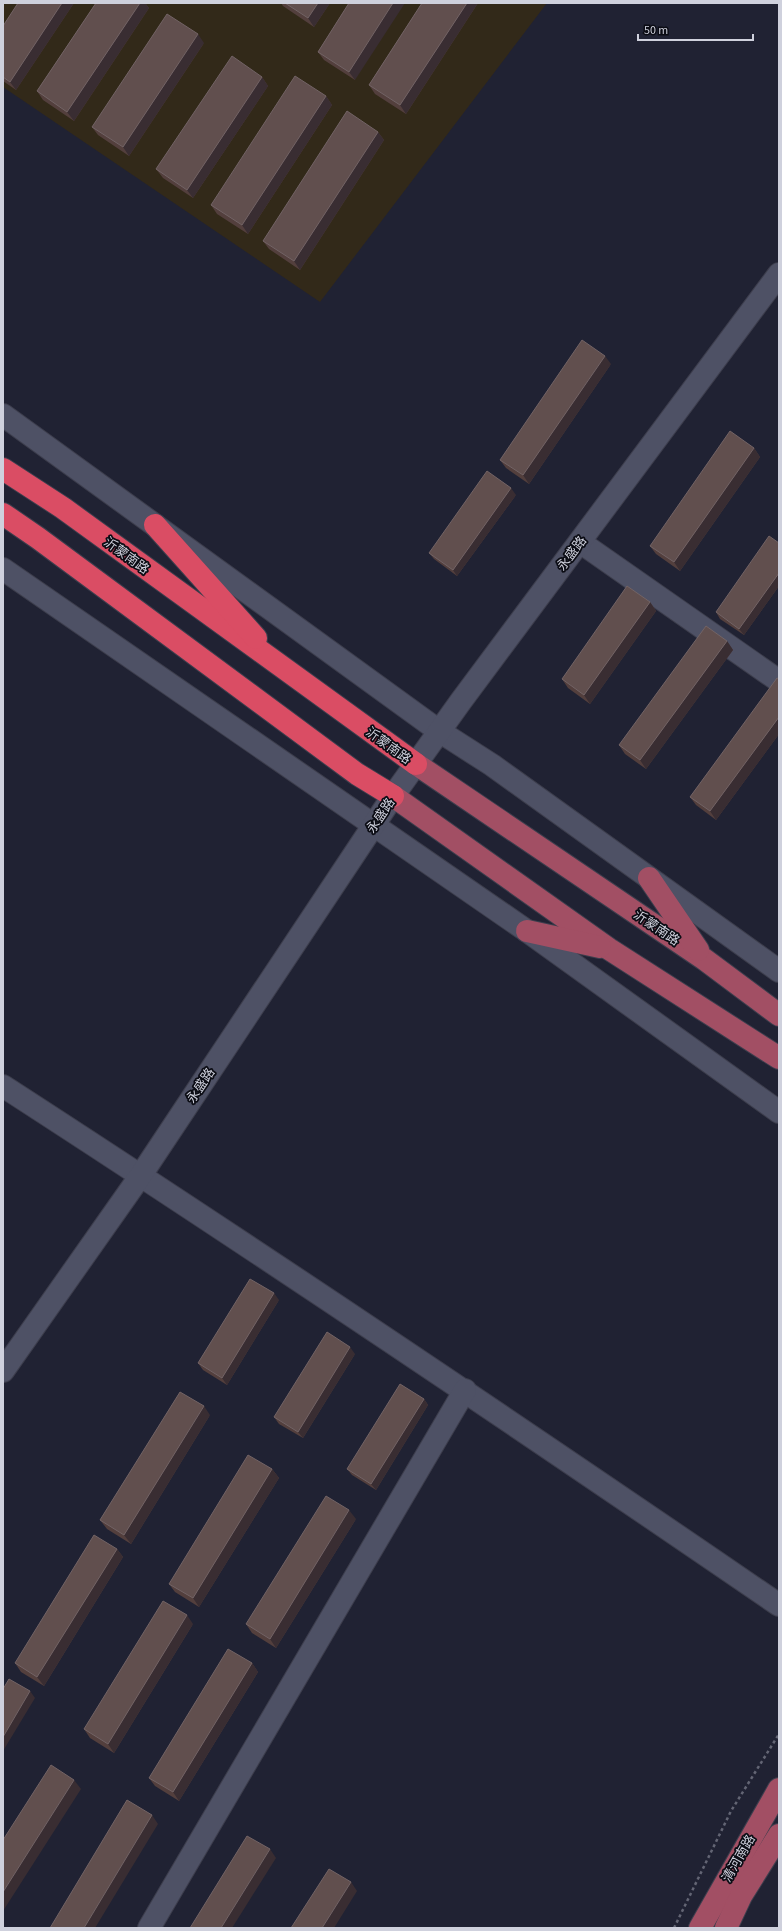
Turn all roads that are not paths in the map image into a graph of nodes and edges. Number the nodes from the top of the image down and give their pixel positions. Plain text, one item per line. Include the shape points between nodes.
1 (779, 274) edge
2 (3, 415) edge
3 (3, 469) edge
4 (3, 514) edge
5 (155, 525) junction
6 (580, 542) junction
7 (3, 569) edge
8 (285, 670) junction
9 (779, 681) edge
10 (439, 731) junction
11 (416, 764) junction
12 (393, 796) junction
13 (373, 826) junction
14 (649, 878) junction
15 (527, 931) junction
16 (609, 949) junction
17 (704, 959) junction
18 (779, 971) edge
19 (779, 1016) edge
20 (779, 1058) edge
21 (3, 1086) edge
22 (779, 1112) edge
23 (141, 1175) junction
24 (3, 1371) edge
25 (465, 1390) junction
26 (779, 1605) edge
27 (779, 1789) edge
28 (779, 1835) edge
29 (149, 1928) edge
30 (700, 1928) edge
31 (726, 1928) edge

1 - 6 street, 永盛路
2 - 5 street
3 - 8 highway, 沂蒙南路 via 62,508
4 - 12 highway via 357,774
5 - 8 highway
5 - 10 street
6 - 9 street
6 - 10 street, 永盛路
7 - 13 street
8 - 11 highway, 沂蒙南路
10 - 11 street, 永盛路
10 - 14 street via 492,765
11 - 12 street, 永盛路
11 - 17 main road, 沂蒙南路
12 - 13 street, 永盛路
12 - 16 main road
13 - 15 street
13 - 23 street, 永盛路
14 - 17 main road
14 - 18 street
15 - 16 main road
15 - 22 street
16 - 20 main road
17 - 19 main road, 沂蒙南路
21 - 23 street
23 - 24 street, 永盛路
23 - 25 street
25 - 26 street
25 - 29 street
27 - 30 main road, 清河南路
28 - 31 main road, 清河南路

